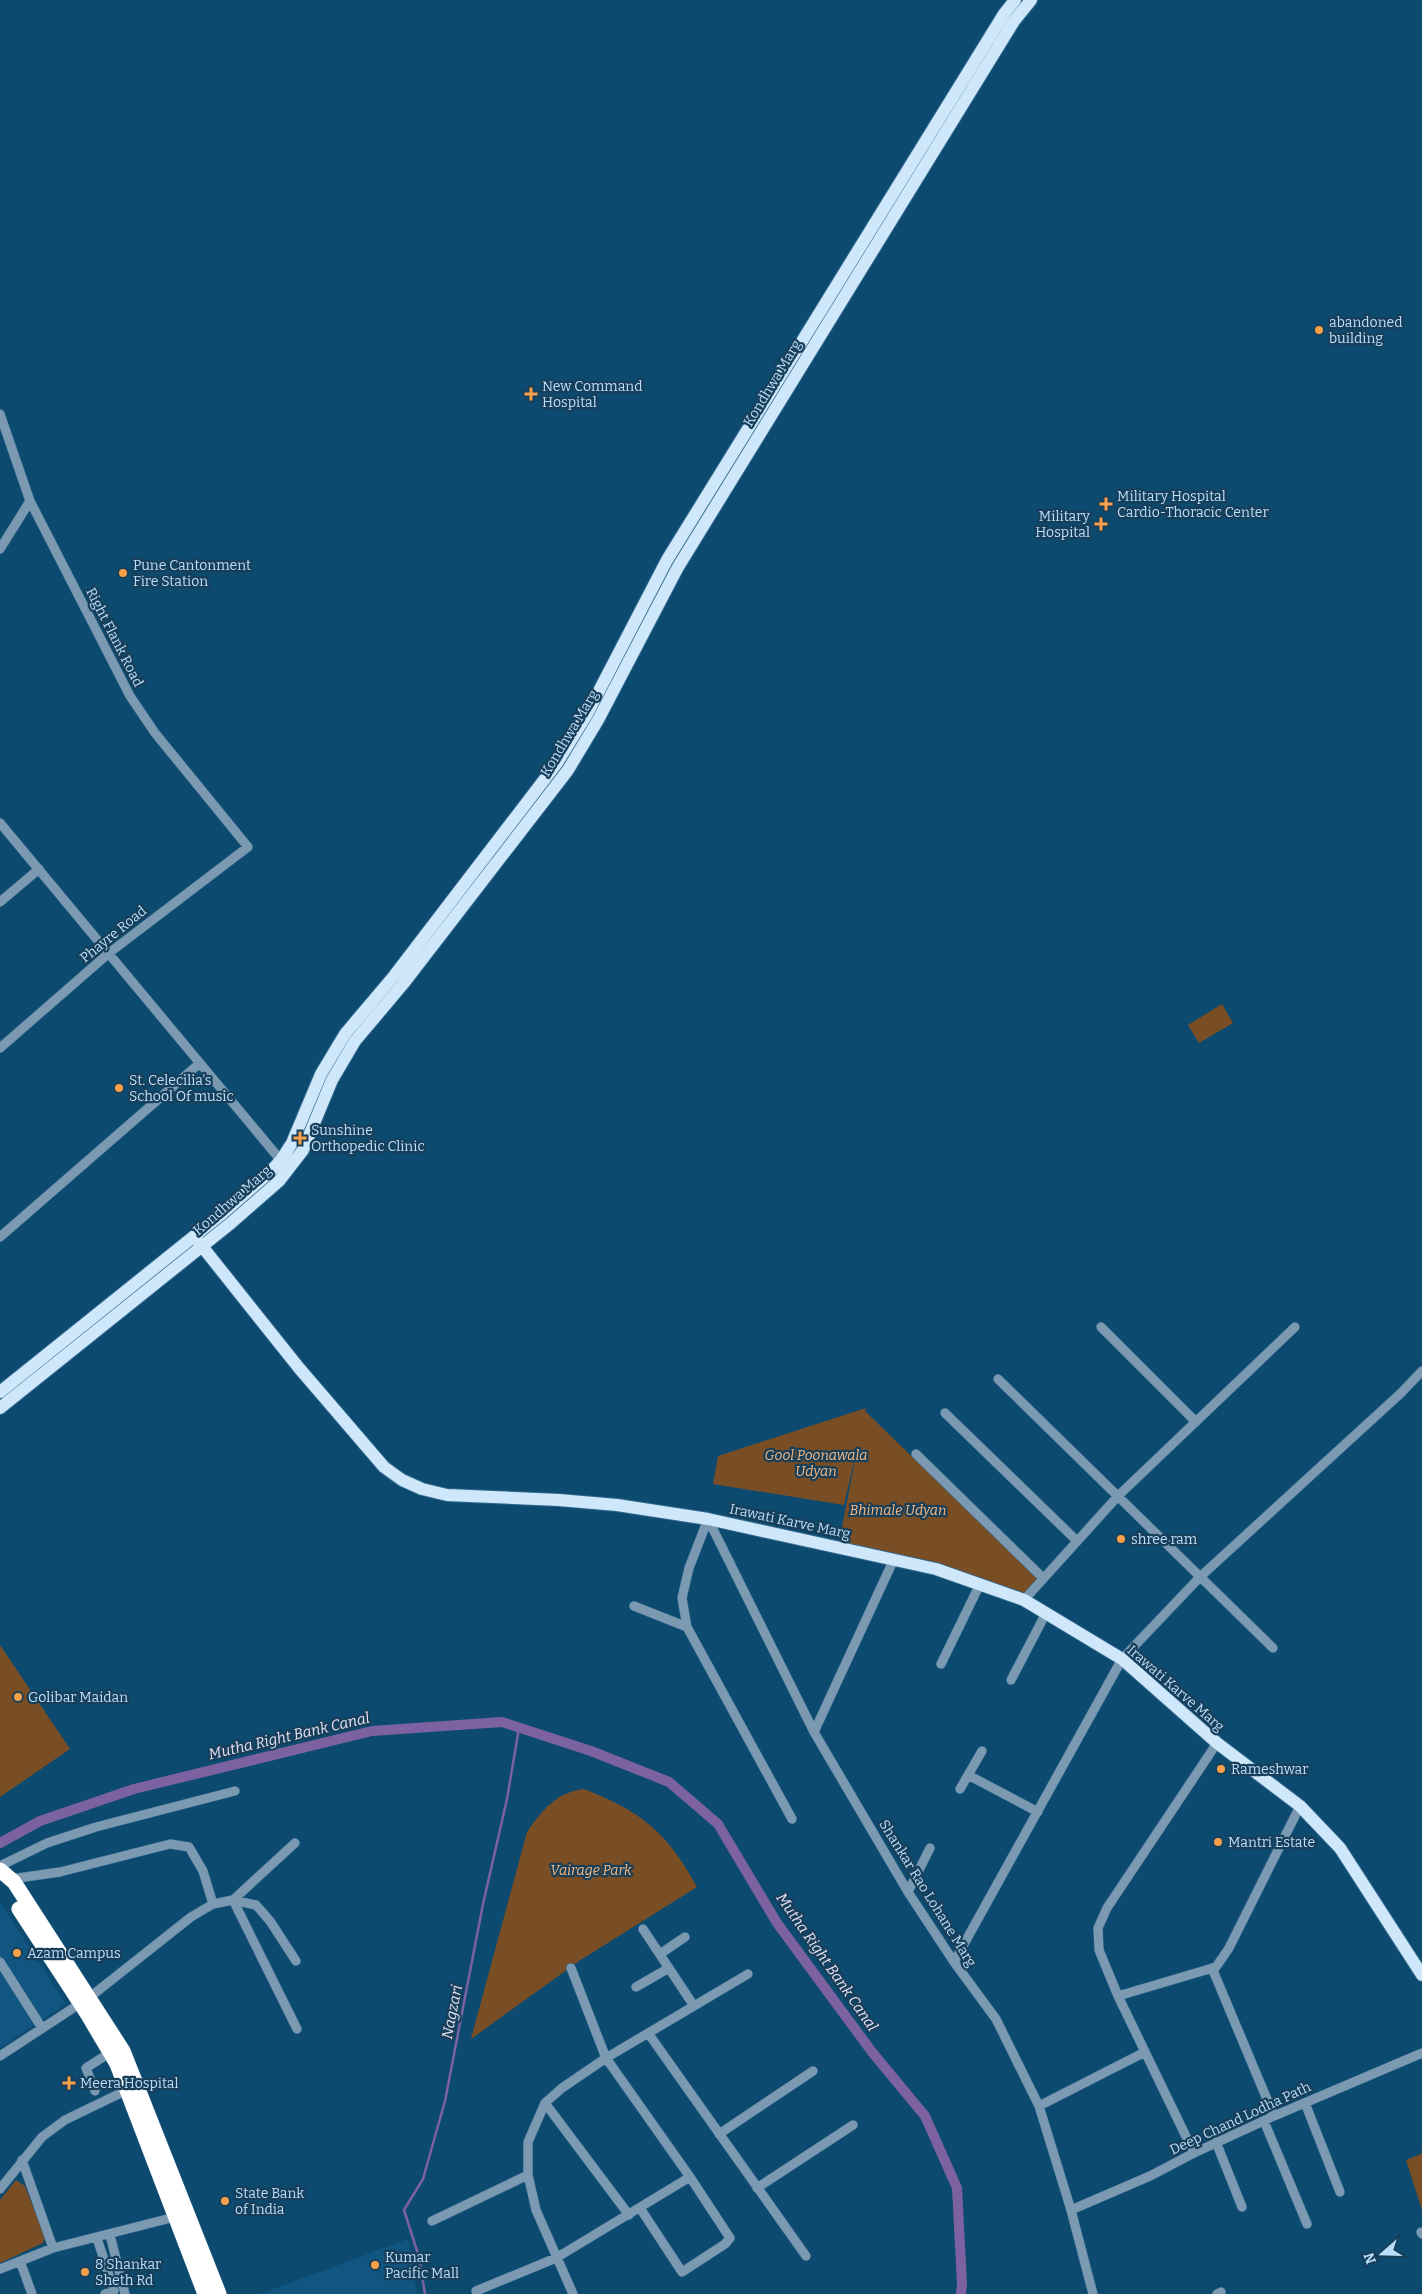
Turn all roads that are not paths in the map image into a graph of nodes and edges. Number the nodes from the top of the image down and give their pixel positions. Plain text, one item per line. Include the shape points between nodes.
1 (1015, 0) edge
2 (1031, 0) edge
3 (778, 389) junction
4 (0, 414) edge
5 (30, 501) junction
6 (0, 548) edge
7 (0, 823) edge
8 (248, 847) joint
9 (38, 869) junction
10 (0, 902) edge
11 (109, 954) junction
12 (0, 1048) edge
13 (200, 1063) junction
14 (285, 1164) junction
15 (0, 1237) edge
16 (198, 1242) junction
17 (1101, 1327) dead end
18 (1295, 1327) dead end
19 (1422, 1371) edge
20 (998, 1379) dead end
21 (0, 1392) edge
22 (0, 1408) edge
23 (945, 1413) dead end
24 (1196, 1422) junction
25 (916, 1454) dead end
26 (1118, 1496) junction
27 (708, 1519) junction
28 (1077, 1541) junction
29 (894, 1559) junction
30 (1200, 1577) junction
31 (1042, 1578) junction
32 (980, 1584) junction
33 (1024, 1600) junction
34 (634, 1606) dead end
35 (1046, 1613) junction
36 (686, 1628) junction
37 (1273, 1648) dead end
38 (1122, 1659) junction
39 (941, 1664) dead end
40 (1011, 1680) dead end
41 (814, 1732) junction
42 (1216, 1743) junction
43 (982, 1751) dead end
44 (968, 1775) junction
45 (960, 1789) dead end
46 (235, 1790) dead end
47 (1300, 1806) junction
48 (1038, 1812) junction
49 (792, 1819) dead end
50 (295, 1843) dead end
51 (930, 1848) dead end
52 (3, 1872) edge
53 (908, 1892) junction
54 (233, 1900) junction
55 (212, 1904) junction
56 (643, 1929) dead end
57 (685, 1937) dead end
58 (660, 1954) junction
59 (296, 1961) dead end
60 (0, 1962) edge
61 (954, 1962) junction
62 (571, 1968) dead end
63 (669, 1968) junction
64 (1212, 1968) junction
65 (748, 1974) dead end
66 (1422, 1975) edge
67 (636, 1987) dead end
68 (1118, 1996) junction
69 (85, 2000) junction
70 (694, 2006) junction
71 (42, 2028) junction
72 (297, 2029) dead end
73 (648, 2033) junction
74 (1145, 2052) junction
75 (116, 2053) junction
76 (1422, 2053) edge
77 (0, 2056) edge
78 (606, 2058) junction
79 (813, 2071) dead end
80 (95, 2090) dead end
81 (127, 2090) junction
82 (545, 2103) junction
83 (1304, 2103) junction
84 (1039, 2106) junction
85 (1274, 2116) junction
86 (1264, 2121) junction
87 (854, 2125) dead end
88 (719, 2134) junction
89 (1216, 2142) junction
90 (1194, 2153) junction
91 (22, 2160) junction
92 (528, 2175) junction
93 (690, 2177) junction
94 (757, 2188) junction
95 (0, 2189) edge
96 (1340, 2192) dead end
97 (1242, 2207) dead end
98 (640, 2208) junction
99 (1071, 2210) junction
100 (629, 2215) junction
101 (175, 2217) junction
102 (432, 2220) dead end
103 (1307, 2224) dead end
104 (110, 2235) junction
105 (98, 2238) junction
106 (54, 2248) junction
107 (806, 2256) dead end
108 (556, 2258) junction
109 (21, 2264) junction
110 (201, 2265) junction
111 (0, 2269) edge
112 (0, 2274) edge
113 (476, 2291) dead end
114 (32, 2294) edge
115 (105, 2294) edge
116 (125, 2294) edge
117 (204, 2294) edge
118 (219, 2294) edge
119 (223, 2294) edge
120 (573, 2294) edge
121 (1093, 2294) edge

1 - 3 main road, Kondhwa Marg
2 - 3 main road, Kondhwa Marg
3 - 14 main road, Kondhwa Marg via 667,560 558,763 394,976 345,1034 321,1074
4 - 5 street, Right Flank Road
5 - 6 street
5 - 8 street, Right Flank Road via 130,696 155,733
7 - 9 street
8 - 11 street, Phayre Road
9 - 10 street
9 - 11 street
11 - 12 street, Phayre Road
11 - 13 street
13 - 14 street
13 - 15 street
14 - 16 main road, Kondhwa Marg via 270,1172
16 - 21 main road, Kondhwa Marg
16 - 22 main road, Kondhwa Marg
16 - 27 main road, Irawati Karve Marg via 299,1368 384,1467 402,1480 447,1495 607,1504
17 - 24 street
18 - 24 street
19 - 30 street
20 - 26 street
23 - 28 street
24 - 26 street
25 - 31 street
26 - 28 street
26 - 30 street
27 - 29 main road, Irawati Karve Marg
27 - 36 street via 682,1598
27 - 41 street, Shankar Rao Lohane Marg
28 - 31 street
29 - 32 main road, Irawati Karve Marg
29 - 41 street
30 - 37 street
30 - 38 street
31 - 33 street
32 - 33 main road, Irawati Karve Marg
32 - 39 street
33 - 35 main road, Irawati Karve Marg
34 - 36 street
35 - 38 main road, Irawati Karve Marg
35 - 40 street
36 - 49 street
38 - 42 main road, Irawati Karve Marg
38 - 48 street
41 - 53 street, Shankar Rao Lohane Marg
42 - 47 main road, Irawati Karve Marg
42 - 68 street via 1107,1908 1098,1928 1098,1950
43 - 44 street
44 - 45 street
44 - 48 street
46 - 52 street via 96,1827 47,1844
47 - 64 street via 1229,1948
47 - 66 main road, Irawati Karve Marg via 1340,1848
48 - 61 street
50 - 54 street
51 - 53 street
52 - 55 street via 60,1872 170,1844 189,1847 203,1871
52 - 69 highway via 6,1888
53 - 61 street, Shankar Rao Lohane Marg
54 - 55 street
54 - 59 street via 256,1905
54 - 72 street
55 - 69 street
56 - 58 street
57 - 58 street
58 - 63 street
60 - 71 street
61 - 84 street, Shankar Rao Lohane Marg via 996,2019
62 - 78 street
63 - 67 street
63 - 70 street
64 - 68 street
64 - 85 street
65 - 70 street
68 - 74 street
69 - 71 street
69 - 75 highway
70 - 73 street
71 - 77 street
73 - 78 street
73 - 88 street
74 - 84 street
74 - 90 street
75 - 80 street via 86,2068
75 - 81 highway
75 - 110 highway
76 - 83 street, Deep Chand Lodha Path
78 - 82 street
78 - 93 street
79 - 88 street
81 - 91 street via 65,2120 42,2137
81 - 101 highway
82 - 92 street via 528,2142
82 - 100 street
83 - 85 street, Deep Chand Lodha Path
83 - 96 street
84 - 99 street, Shankar Rao Lohane Marg
85 - 86 street, Deep Chand Lodha Path
86 - 89 street, Deep Chand Lodha Path
86 - 103 street
87 - 94 street
88 - 94 street
89 - 90 street, Deep Chand Lodha Path
89 - 97 street
90 - 99 street, Deep Chand Lodha Path
91 - 95 street
91 - 106 street
92 - 102 street
92 - 108 street via 536,2210
93 - 98 street
93 - 98 street via 730,2238 682,2272
94 - 107 street
98 - 100 street
99 - 121 street, Shankar Rao Lohane Marg
100 - 108 street
101 - 104 street
101 - 110 highway
104 - 105 street
104 - 116 street
105 - 106 street
105 - 115 street via 114,2291
106 - 109 street
108 - 113 street
108 - 120 street
109 - 111 street
109 - 112 street
109 - 114 street
110 - 117 highway
110 - 118 highway
110 - 119 main road

